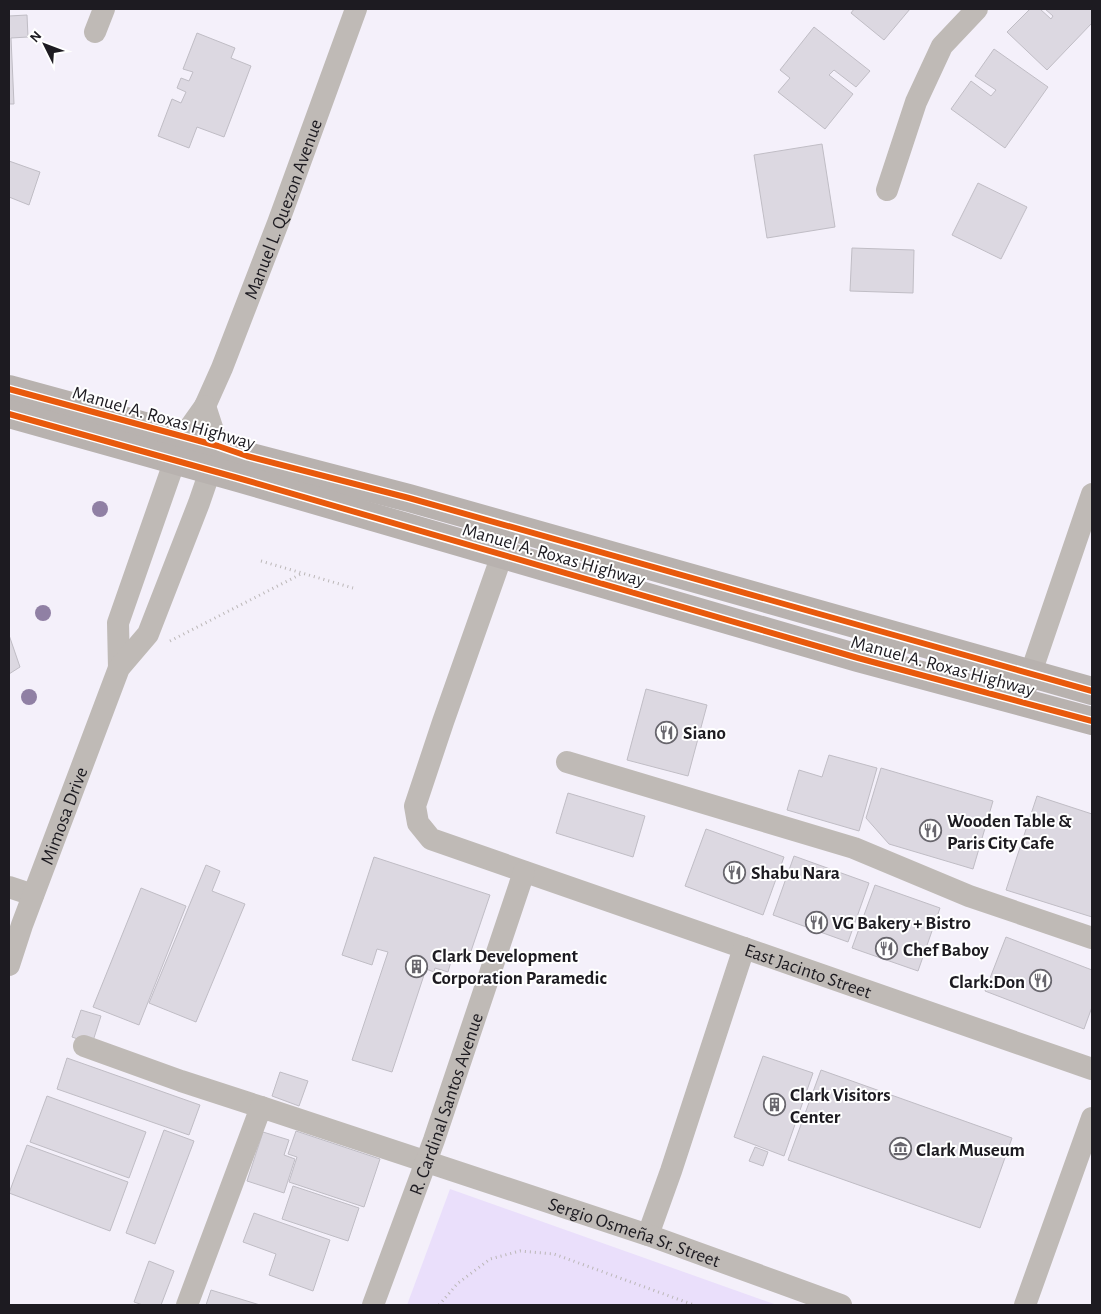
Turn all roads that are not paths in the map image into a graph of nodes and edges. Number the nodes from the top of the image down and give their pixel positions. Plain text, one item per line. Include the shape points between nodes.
1 (104, 9) edge
2 (356, 9) edge
3 (977, 9) edge
4 (95, 32) dead end
5 (887, 190) dead end
6 (9, 389) edge
7 (205, 406) junction
8 (9, 414) edge
9 (179, 449) junction
10 (214, 458) junction
11 (1092, 494) edge
12 (511, 527) junction
13 (502, 555) junction
14 (119, 668) junction
15 (1030, 674) junction
16 (1092, 691) edge
17 (1021, 702) junction
18 (1092, 721) edge
19 (567, 762) dead end
20 (524, 872) junction
21 (9, 887) edge
22 (33, 895) junction
23 (1092, 938) edge
24 (744, 948) junction
25 (9, 965) edge
26 (84, 1046) dead end
27 (1092, 1069) edge
28 (260, 1107) junction
29 (1092, 1118) edge
30 (426, 1162) junction
31 (648, 1235) junction
32 (186, 1305) edge
33 (373, 1305) edge
34 (841, 1305) edge
35 (1025, 1305) edge

1 - 4 street
2 - 7 street, Manuel L. Quezon Avenue via 278,223
3 - 5 street via 942,46 916,102
6 - 9 main road, Manuel A. Roxas Highway
7 - 9 street, Manuel L. Quezon Avenue
7 - 10 street
8 - 9 main road, Manuel A. Roxas Highway
9 - 10 main road, Manuel A. Roxas Highway
9 - 14 street, Mimosa Drive via 118,623
10 - 12 main road, Manuel A. Roxas Highway via 246,456
10 - 13 main road, Manuel A. Roxas Highway
10 - 14 street, Mimosa Drive via 148,634
11 - 15 street
12 - 13 street, East Jacinto Street
12 - 15 main road, Manuel A. Roxas Highway
13 - 17 main road, Manuel A. Roxas Highway via 849,656
13 - 20 street, East Jacinto Street via 415,806 418,823 431,839
14 - 22 street, Mimosa Drive
15 - 16 main road, Manuel A. Roxas Highway
15 - 17 street
17 - 18 main road, Manuel A. Roxas Highway
19 - 23 street via 854,848 969,896
20 - 24 street, East Jacinto Street
20 - 30 street, R. Cardinal Santos Avenue
21 - 22 street
22 - 25 street, Mimosa Drive
24 - 27 street, East Jacinto Street
24 - 31 street
26 - 28 street, Sergio Osmeña Sr. Street
28 - 30 street, Sergio Osmeña Sr. Street
28 - 32 street
29 - 35 street
30 - 31 street, Sergio Osmeña Sr. Street
30 - 33 street, R. Cardinal Santos Avenue
31 - 34 street, Sergio Osmeña Sr. Street

